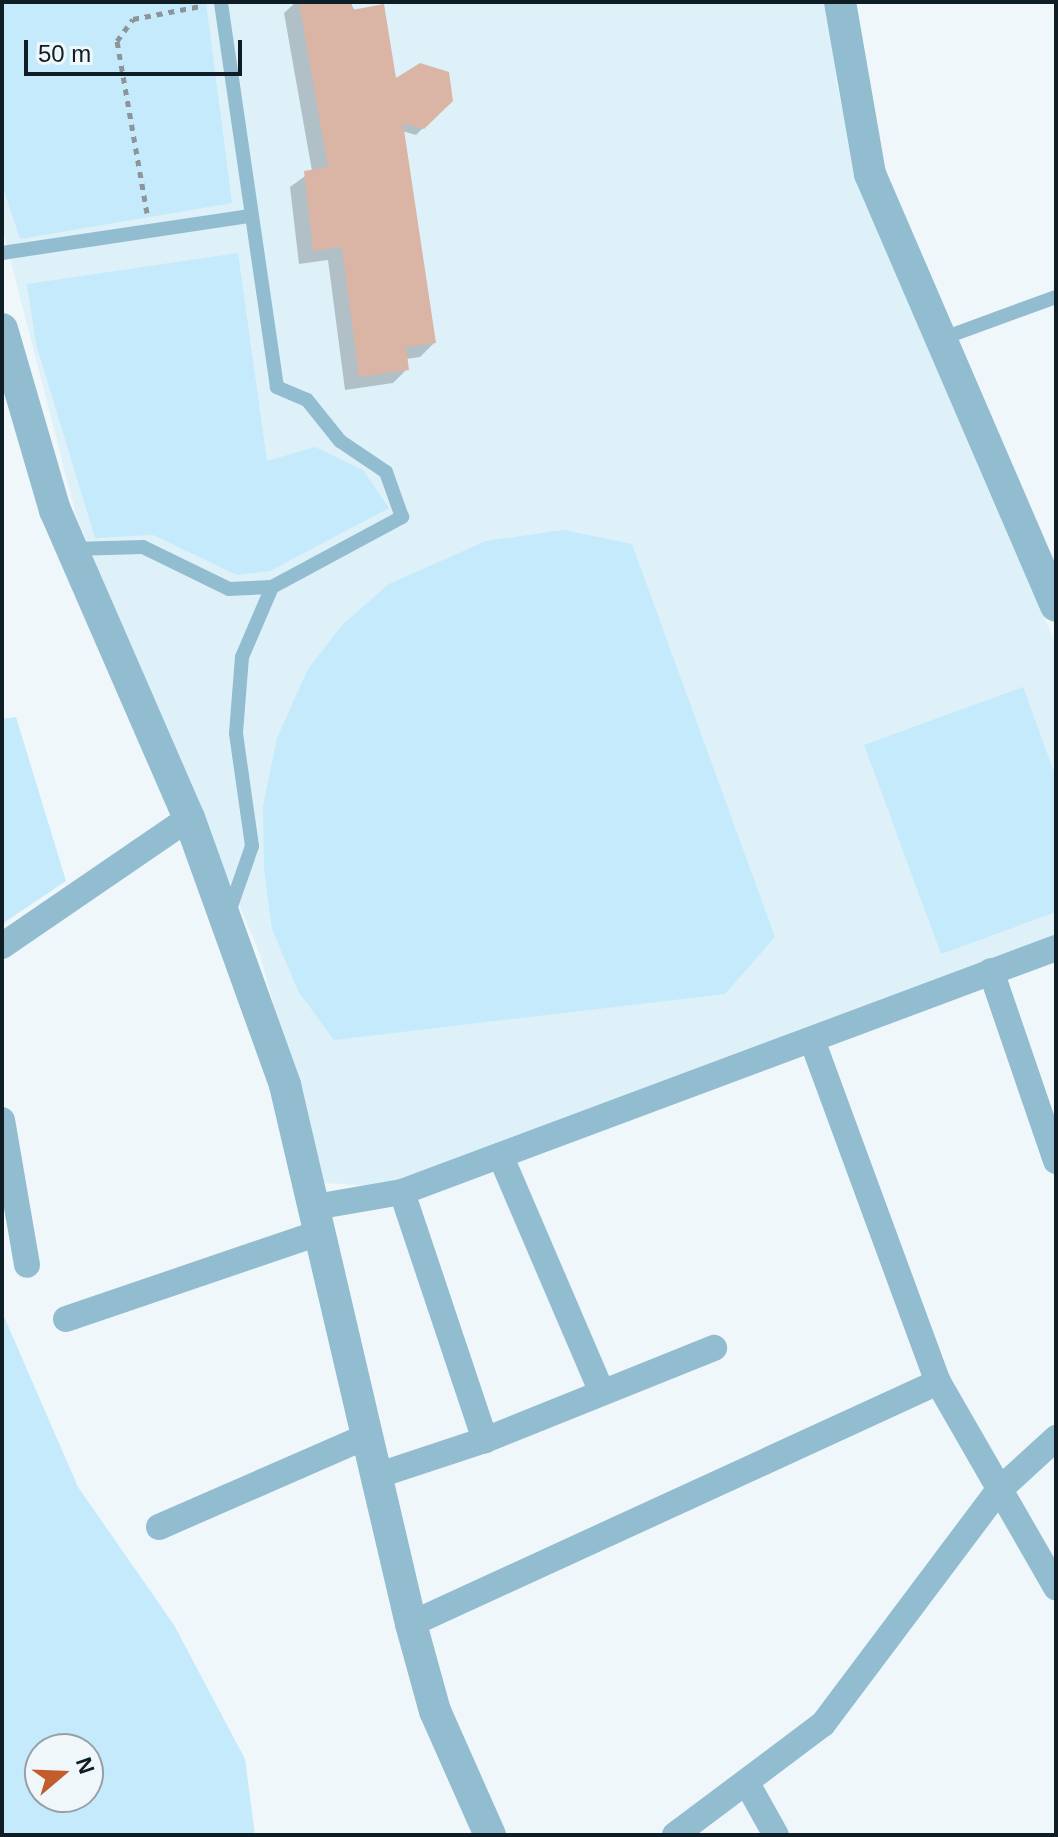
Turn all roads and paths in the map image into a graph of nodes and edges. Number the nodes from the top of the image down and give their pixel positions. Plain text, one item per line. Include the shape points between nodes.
1 (221, 2) edge
2 (840, 2) edge
3 (250, 216) junction
4 (150, 229) junction
5 (2, 253) edge
6 (1056, 297) edge
7 (2, 329) edge
8 (941, 340) junction
9 (71, 549) junction
10 (1046, 556) edge
11 (272, 587) junction
12 (1056, 606) edge
13 (189, 818) junction
14 (227, 918) junction
15 (2, 946) edge
16 (1056, 948) edge
17 (991, 971) junction
18 (812, 1040) junction
19 (2, 1120) edge
20 (501, 1157) junction
21 (1056, 1161) edge
22 (402, 1192) junction
23 (317, 1220) junction
24 (27, 1265) dead end
25 (66, 1319) dead end
26 (714, 1348) dead end
27 (938, 1382) junction
28 (601, 1390) junction
29 (367, 1436) junction
30 (1056, 1438) edge
31 (485, 1440) junction
32 (376, 1476) junction
33 (998, 1491) junction
34 (159, 1527) dead end
35 (1056, 1587) edge
36 (411, 1624) junction
37 (748, 1785) junction
38 (490, 1835) edge
39 (675, 1835) edge
40 (776, 1835) edge

1 - 3 lane
1 - 4 path via 133,19 117,41
2 - 8 street via 870,174
3 - 4 lane
3 - 11 lane via 277,387 307,400 340,441 386,472 402,517
4 - 5 lane
6 - 8 lane
7 - 9 street
8 - 10 street
9 - 11 lane via 143,547 229,589
9 - 13 street
10 - 12 street
11 - 14 lane via 242,657 236,733 252,846
13 - 14 street
13 - 15 street
14 - 23 street via 285,1085
16 - 17 street
17 - 18 street
17 - 21 street
18 - 20 street
18 - 27 street
19 - 24 street
20 - 22 street
20 - 28 street
22 - 23 street
22 - 31 street
23 - 25 street
23 - 29 street
26 - 28 street
27 - 33 street
27 - 36 street
28 - 31 street
29 - 32 street
29 - 34 street
30 - 33 street
31 - 32 street
32 - 36 street
33 - 35 street
33 - 37 street via 823,1724
36 - 38 street via 435,1711
37 - 39 street
37 - 40 street

